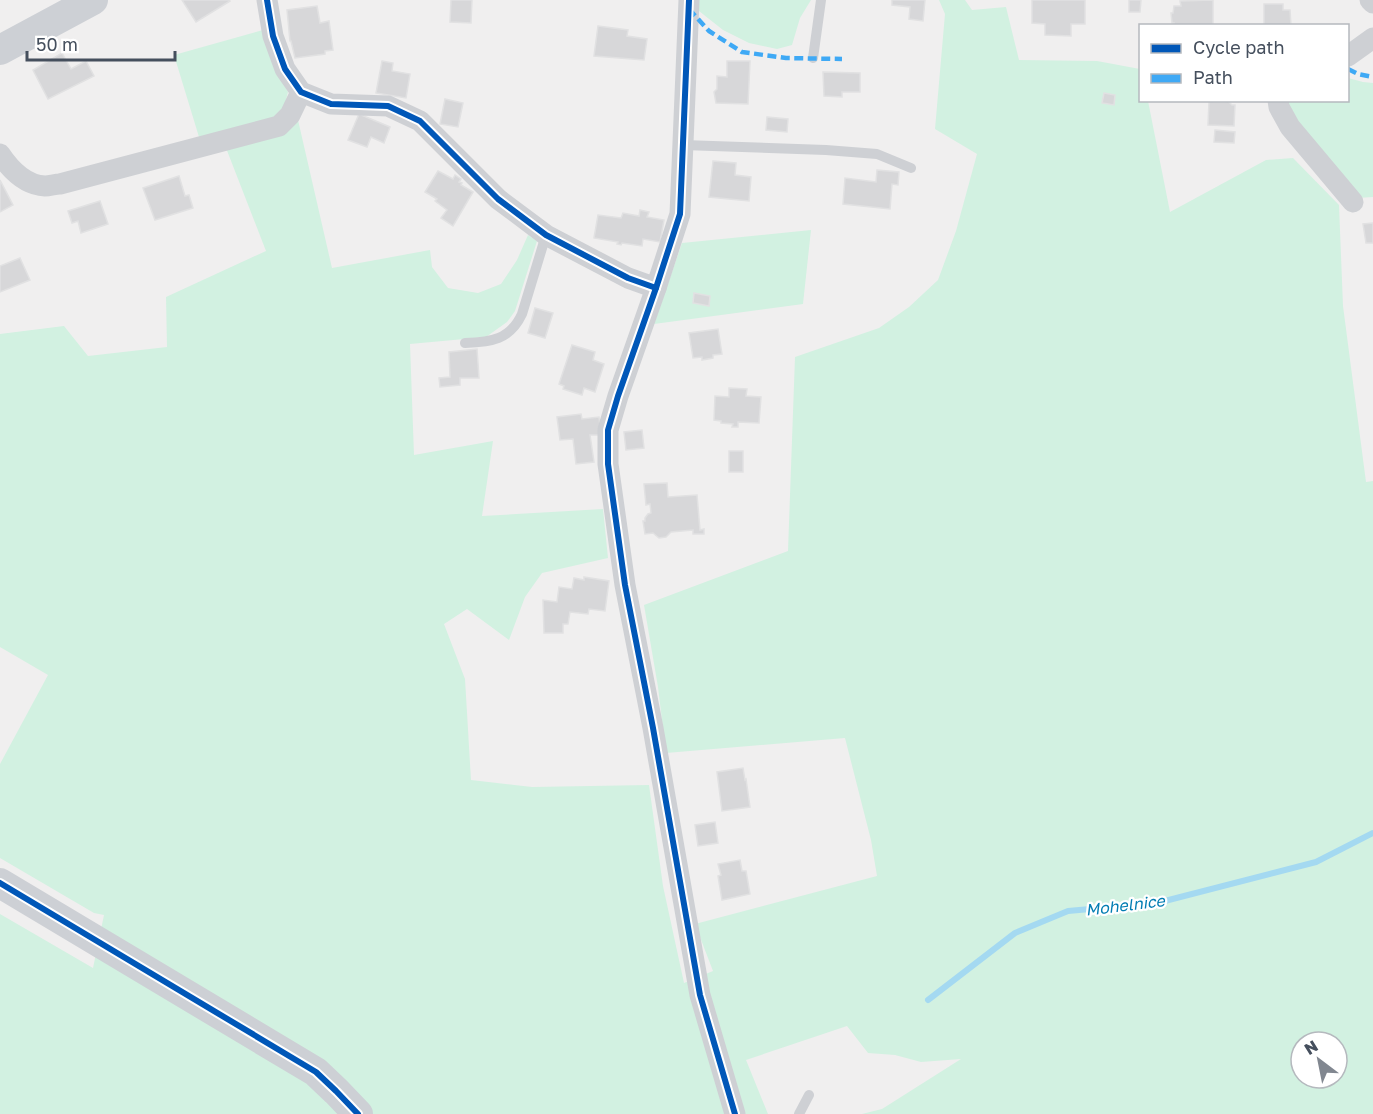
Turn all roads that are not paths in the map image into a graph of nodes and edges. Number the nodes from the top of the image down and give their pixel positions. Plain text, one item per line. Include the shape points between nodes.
1 (93, 0) edge
2 (267, 0) edge
3 (689, 0) edge
4 (821, 0) edge
5 (1373, 38) edge
6 (0, 50) edge
7 (1349, 55) edge
8 (813, 58) dead end
9 (301, 92) junction
10 (1278, 102) edge
11 (683, 145) junction
12 (0, 154) edge
13 (911, 168) dead end
14 (1353, 202) dead end
15 (546, 235) junction
16 (656, 288) junction
17 (465, 343) dead end
18 (0, 883) edge
19 (809, 1095) dead end
20 (358, 1114) edge
21 (735, 1114) edge
22 (799, 1114) edge

1 - 6 street
2 - 9 street via 273,36 285,69
3 - 11 street
4 - 8 lane
5 - 7 street
9 - 12 street via 290,115 279,126 60,184 43,186 29,181 10,169
9 - 15 street via 331,104 388,106 420,121 498,199
10 - 14 street via 1290,127
11 - 13 lane via 877,154
11 - 16 street via 680,214
15 - 16 street via 628,278
15 - 17 lane via 518,321 499,338
16 - 21 street via 608,430 608,464 625,585 699,994
18 - 20 street via 316,1072
19 - 22 lane

